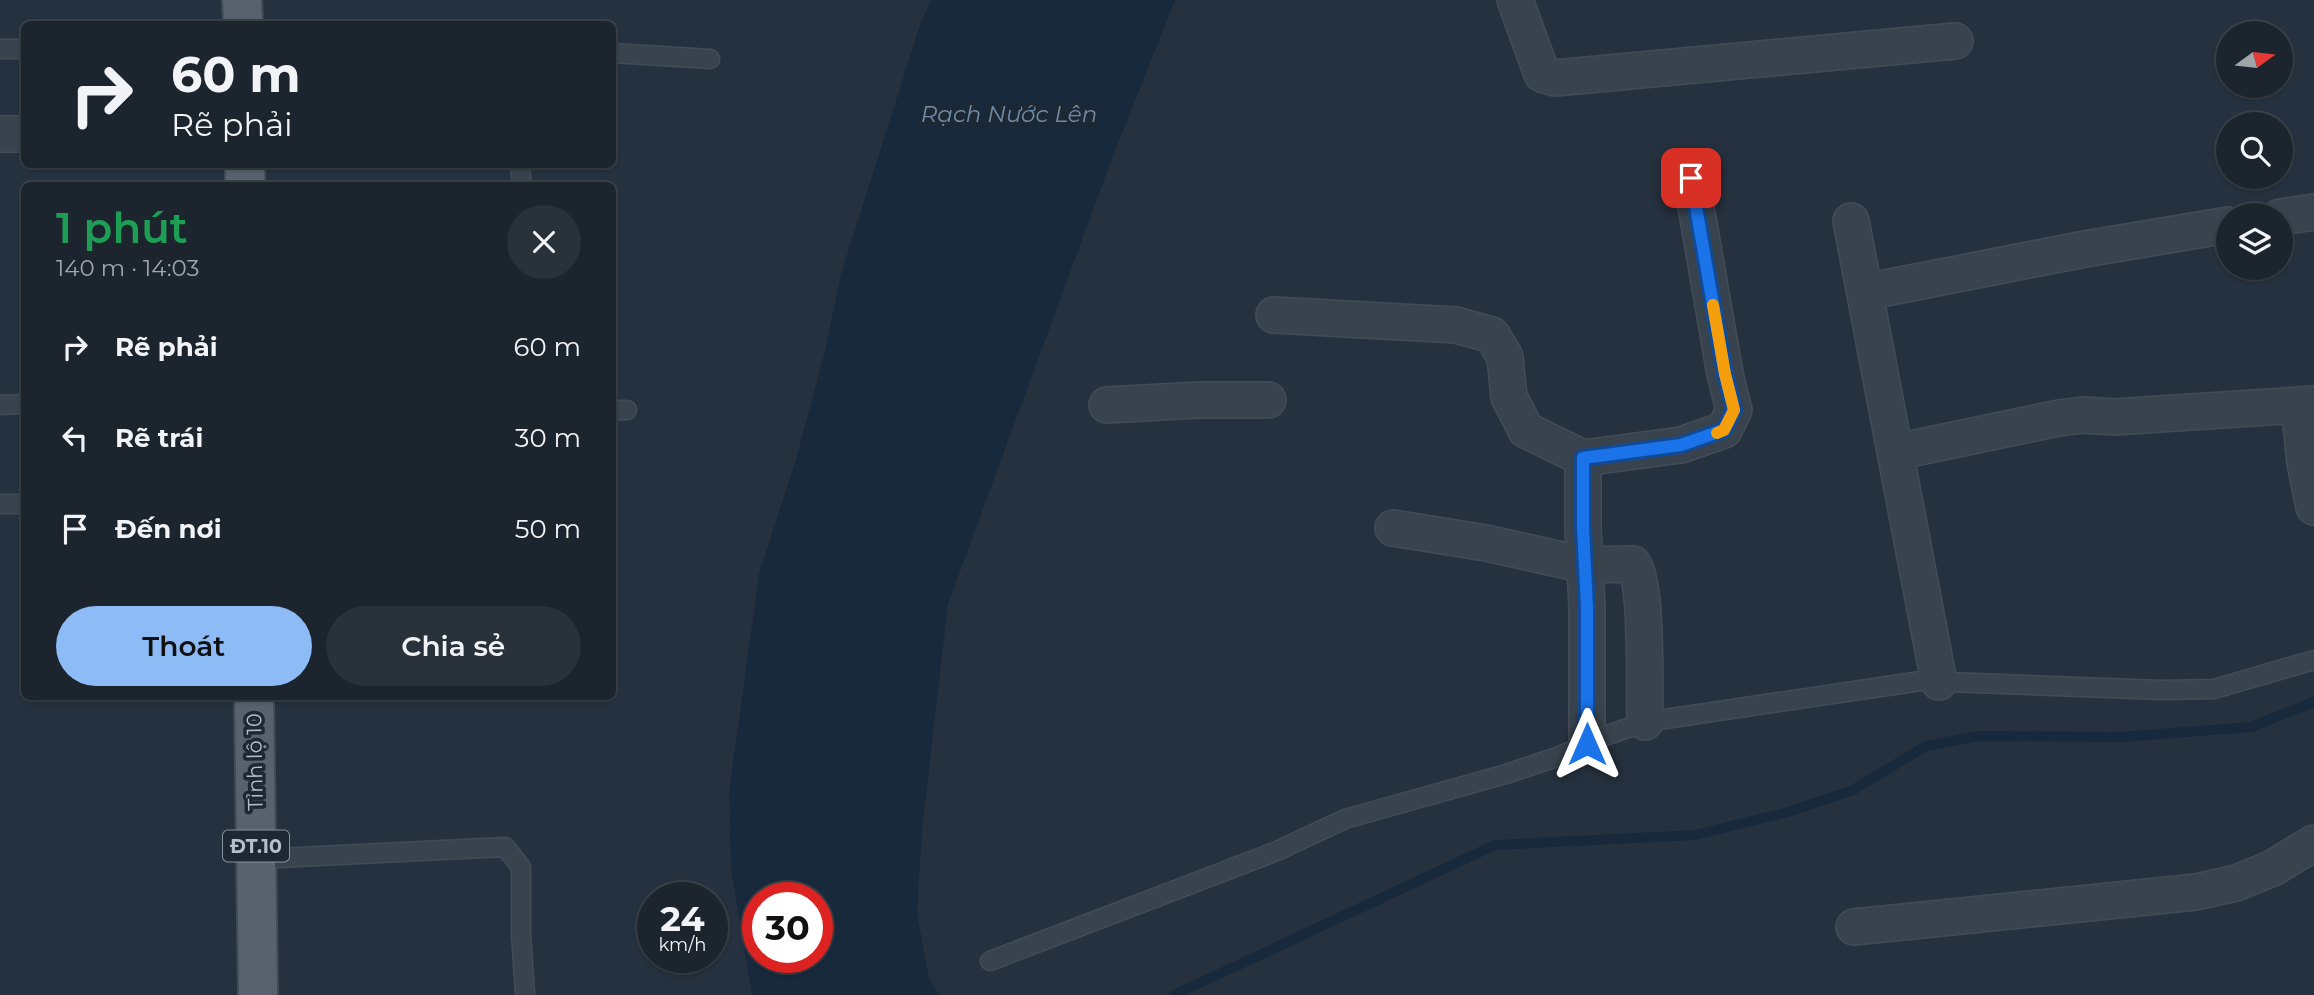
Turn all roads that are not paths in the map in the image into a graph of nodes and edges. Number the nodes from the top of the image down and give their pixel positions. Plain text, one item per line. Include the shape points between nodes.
1 (242, 0) edge
2 (1516, 0) edge
3 (243, 21) edge
4 (1955, 41) dead end
5 (21, 48) edge
6 (0, 49) edge
7 (616, 53) edge
8 (710, 60) dead end
9 (0, 134) edge
10 (21, 134) edge
11 (1691, 178) dead end
12 (2314, 212) edge
13 (2293, 215) edge
14 (1851, 221) dead end
15 (2216, 227) edge
16 (1866, 292) junction
17 (1274, 315) dead end
18 (1268, 400) dead end
19 (21, 404) edge
20 (2306, 404) edge
21 (0, 405) edge
22 (1108, 405) dead end
23 (1896, 452) junction
24 (1583, 458) junction
25 (0, 504) edge
26 (21, 504) edge
27 (2314, 507) edge
28 (1393, 528) dead end
29 (1585, 565) junction
30 (2314, 660) edge
31 (1939, 682) junction
32 (254, 700) edge
33 (1645, 722) junction
34 (1587, 744) junction
35 (2314, 843) edge
36 (257, 859) junction
37 (1854, 927) dead end
38 (990, 961) dead end
39 (526, 992) dead end
40 (258, 995) edge

1 - 3 main road
2 - 4 street via 1542,74 1556,78
5 - 6 lane
7 - 8 lane
9 - 10 street
11 - 24 street via 1734,410 1724,430 1681,445
12 - 13 street
14 - 16 street
15 - 16 street
16 - 23 street
17 - 24 street via 1456,325 1492,335 1505,357 1509,397 1526,430
18 - 22 street
19 - 21 lane
20 - 23 street via 2084,415
20 - 27 street via 2300,434
23 - 31 street
24 - 29 street
25 - 26 lane
28 - 29 street
29 - 33 street via 1628,563 1639,575
29 - 34 street
30 - 31 lane via 2214,689
31 - 33 lane
32 - 36 main road, Tỉnh lộ 10 / ĐT.10
33 - 34 lane
34 - 38 lane via 1507,774 1345,819 1277,850
35 - 37 street via 2273,868 2196,892
36 - 39 lane via 505,847 521,867 520,934
36 - 40 main road, Tỉnh lộ 10 / ĐT.10

